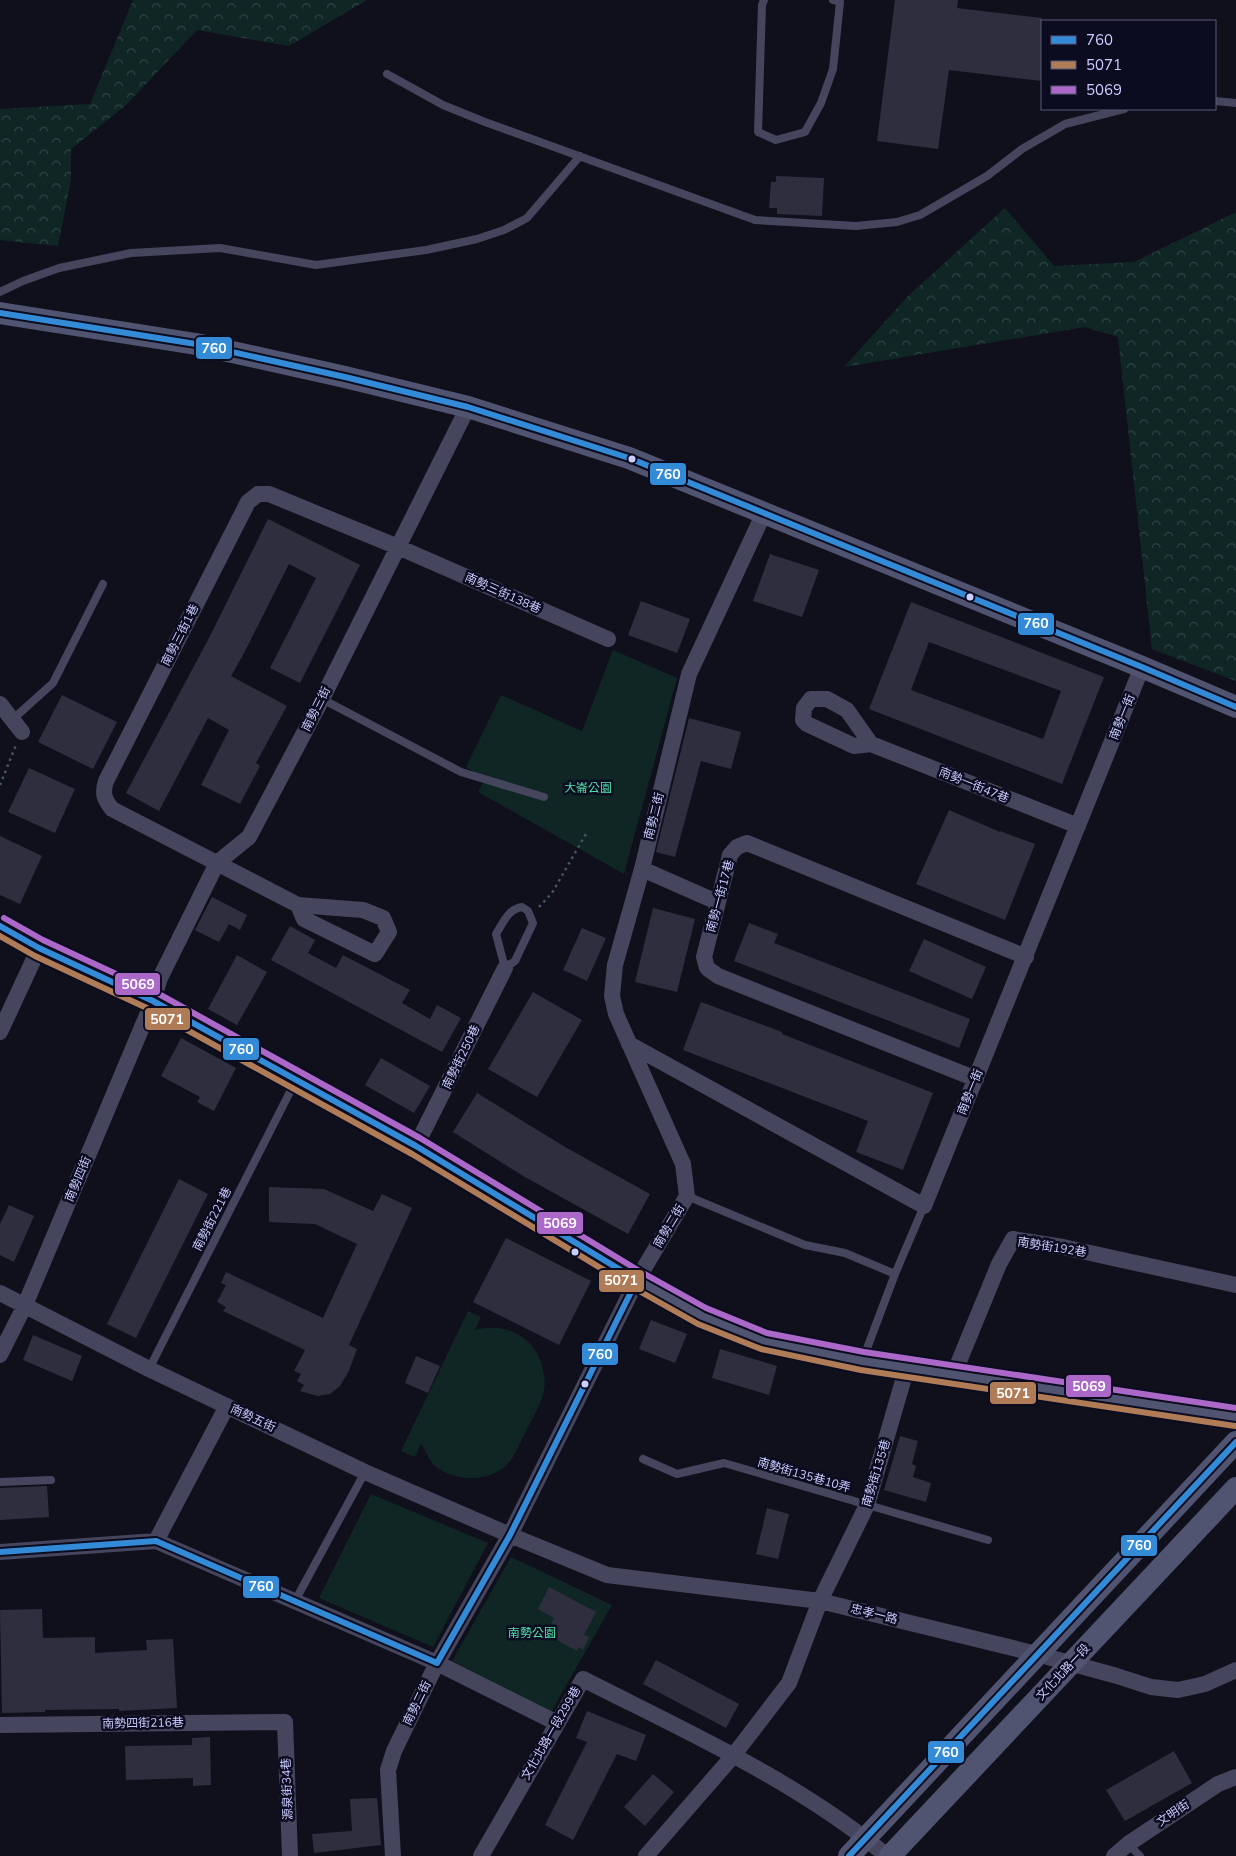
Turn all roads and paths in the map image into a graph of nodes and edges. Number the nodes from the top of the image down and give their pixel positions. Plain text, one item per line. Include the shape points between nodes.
1 (764, 0) edge
2 (834, 0) edge
3 (387, 74) dead end
4 (1216, 101) edge
5 (1236, 103) edge
6 (1120, 110) edge
7 (580, 156) junction
8 (0, 292) edge
9 (0, 313) edge
10 (468, 407) junction
11 (764, 513) junction
12 (398, 547) junction
13 (103, 584) dead end
14 (608, 639) dead end
15 (1142, 667) junction
16 (322, 699) junction
17 (0, 704) edge
18 (1236, 707) edge
19 (17, 726) junction
20 (871, 744) dead end
21 (0, 785) edge
22 (544, 797) dead end
23 (1078, 826) junction
24 (587, 832) dead end
25 (217, 864) junction
26 (642, 869) junction
27 (717, 902) junction
28 (298, 905) junction
29 (531, 915) junction
30 (0, 926) edge
31 (39, 948) junction
32 (1026, 957) junction
33 (505, 968) junction
34 (152, 1001) junction
35 (0, 1032) edge
36 (630, 1044) junction
37 (976, 1079) junction
38 (296, 1080) junction
39 (416, 1146) junction
40 (687, 1196) junction
41 (924, 1206) junction
42 (895, 1274) junction
43 (637, 1280) junction
44 (1236, 1285) edge
45 (0, 1293) edge
46 (25, 1305) junction
47 (0, 1355) edge
48 (862, 1361) junction
49 (907, 1367) junction
50 (149, 1369) junction
51 (953, 1376) junction
52 (227, 1406) junction
53 (1236, 1417) edge
54 (1236, 1442) edge
55 (643, 1459) dead end
56 (365, 1472) junction
57 (51, 1480) dead end
58 (0, 1482) edge
59 (1236, 1488) edge
60 (867, 1505) junction
61 (510, 1535) junction
62 (156, 1540) junction
63 (988, 1540) dead end
64 (0, 1552) edge
65 (295, 1601) junction
66 (820, 1601) junction
67 (1037, 1654) junction
68 (437, 1663) junction
69 (1071, 1663) junction
70 (1236, 1670) edge
71 (285, 1722) joint
72 (557, 1723) junction
73 (0, 1725) edge
74 (733, 1756) junction
75 (1236, 1777) edge
76 (865, 1838) junction
77 (1128, 1844) junction
78 (290, 1856) edge
79 (393, 1856) edge
80 (481, 1856) edge
81 (646, 1856) edge
82 (848, 1856) edge
83 (889, 1856) edge
84 (1114, 1856) edge
85 (1140, 1856) edge

1 - 2 lane via 758,132 776,140 805,132 821,103 833,69 840,2
3 - 7 lane via 477,119
4 - 5 lane
6 - 7 lane via 1065,124 1022,149 988,176 920,215 897,222 856,226 755,220
7 - 8 lane via 527,218 477,239 426,250 316,265 220,248 131,252 59,268
9 - 10 street via 196,344
10 - 11 street via 629,458
10 - 12 street, 南勢三街
11 - 15 street
11 - 26 street, 南勢二街 via 689,674
12 - 14 street, 南勢三街138巷
12 - 16 street, 南勢三街
12 - 25 street, 南勢三街1巷 via 270,494 258,494 248,502 103,790 104,799 112,810
13 - 19 lane via 53,683
15 - 18 street
15 - 23 street, 南勢一街
16 - 22 lane via 461,772
16 - 25 street, 南勢三街 via 249,837
17 - 19 street
19 - 21 path
20 - 23 street, 南勢一街47巷
23 - 32 street, 南勢一街
24 - 29 path via 552,893
25 - 28 street
25 - 34 street, 南勢三街 via 160,978
26 - 27 street
26 - 36 street, 南勢二街 via 619,944 612,982 616,1014
27 - 32 street, 南勢一街17巷 via 730,855 746,843
27 - 37 street, 南勢一街17巷 via 704,957 707,968 718,976
28 - 28 street via 363,910 382,918 389,932 375,954 304,919
29 - 33 lane via 533,923 515,961
29 - 33 lane via 522,908 516,908 496,934
30 - 31 street
31 - 34 street
31 - 35 street
32 - 37 street, 南勢一街
33 - 39 street, 南勢街250巷
34 - 38 street
34 - 46 street, 南勢四街
36 - 40 street, 南勢二街 via 683,1164
36 - 41 street
37 - 41 street, 南勢一街
38 - 39 street
38 - 50 lane, 南勢街221巷
39 - 43 street
40 - 42 lane via 805,1245 845,1253
40 - 43 street, 南勢二街
41 - 42 lane
42 - 48 lane
43 - 48 street via 702,1316 764,1340
43 - 61 street, 南勢二街
44 - 51 street, 南勢街192巷 via 1014,1239 999,1264
45 - 46 street, 南勢五街
46 - 47 street, 南勢四街
46 - 50 street, 南勢五街
48 - 49 street
49 - 51 street
49 - 60 street, 南勢街135巷
50 - 52 street, 南勢五街
51 - 53 street
52 - 56 street, 南勢五街
52 - 62 street
54 - 67 street
55 - 60 lane, 南勢街135巷10弄 via 677,1474 724,1463
56 - 61 street, 南勢五街
56 - 65 lane
57 - 58 lane
59 - 69 street, 文化北路一段
60 - 63 lane, 南勢街135巷10弄
60 - 66 street, 南勢街135巷
61 - 66 street, 忠孝一路 via 607,1575
61 - 68 street, 南勢二街
62 - 64 street
62 - 65 street
65 - 68 street
66 - 67 street, 忠孝一路
66 - 74 street via 789,1683
67 - 69 street, 忠孝一路
67 - 76 street
68 - 72 street
68 - 79 street, 南勢二街 via 388,1770
69 - 70 street, 忠孝一路 via 1151,1687 1178,1690 1206,1684
69 - 83 street, 文化北路一段
71 - 73 street, 南勢四街216巷
71 - 78 street, 源泉街34巷
72 - 74 street, 文化北路一段299巷 via 583,1679
72 - 80 street, 文化北路一段299巷
74 - 76 street, 文化北路一段299巷 via 780,1781
74 - 81 street
75 - 77 street, 文明街 via 1218,1784
76 - 82 street
76 - 83 street, 文化北路一段299巷
77 - 84 street, 文明街
77 - 85 lane

